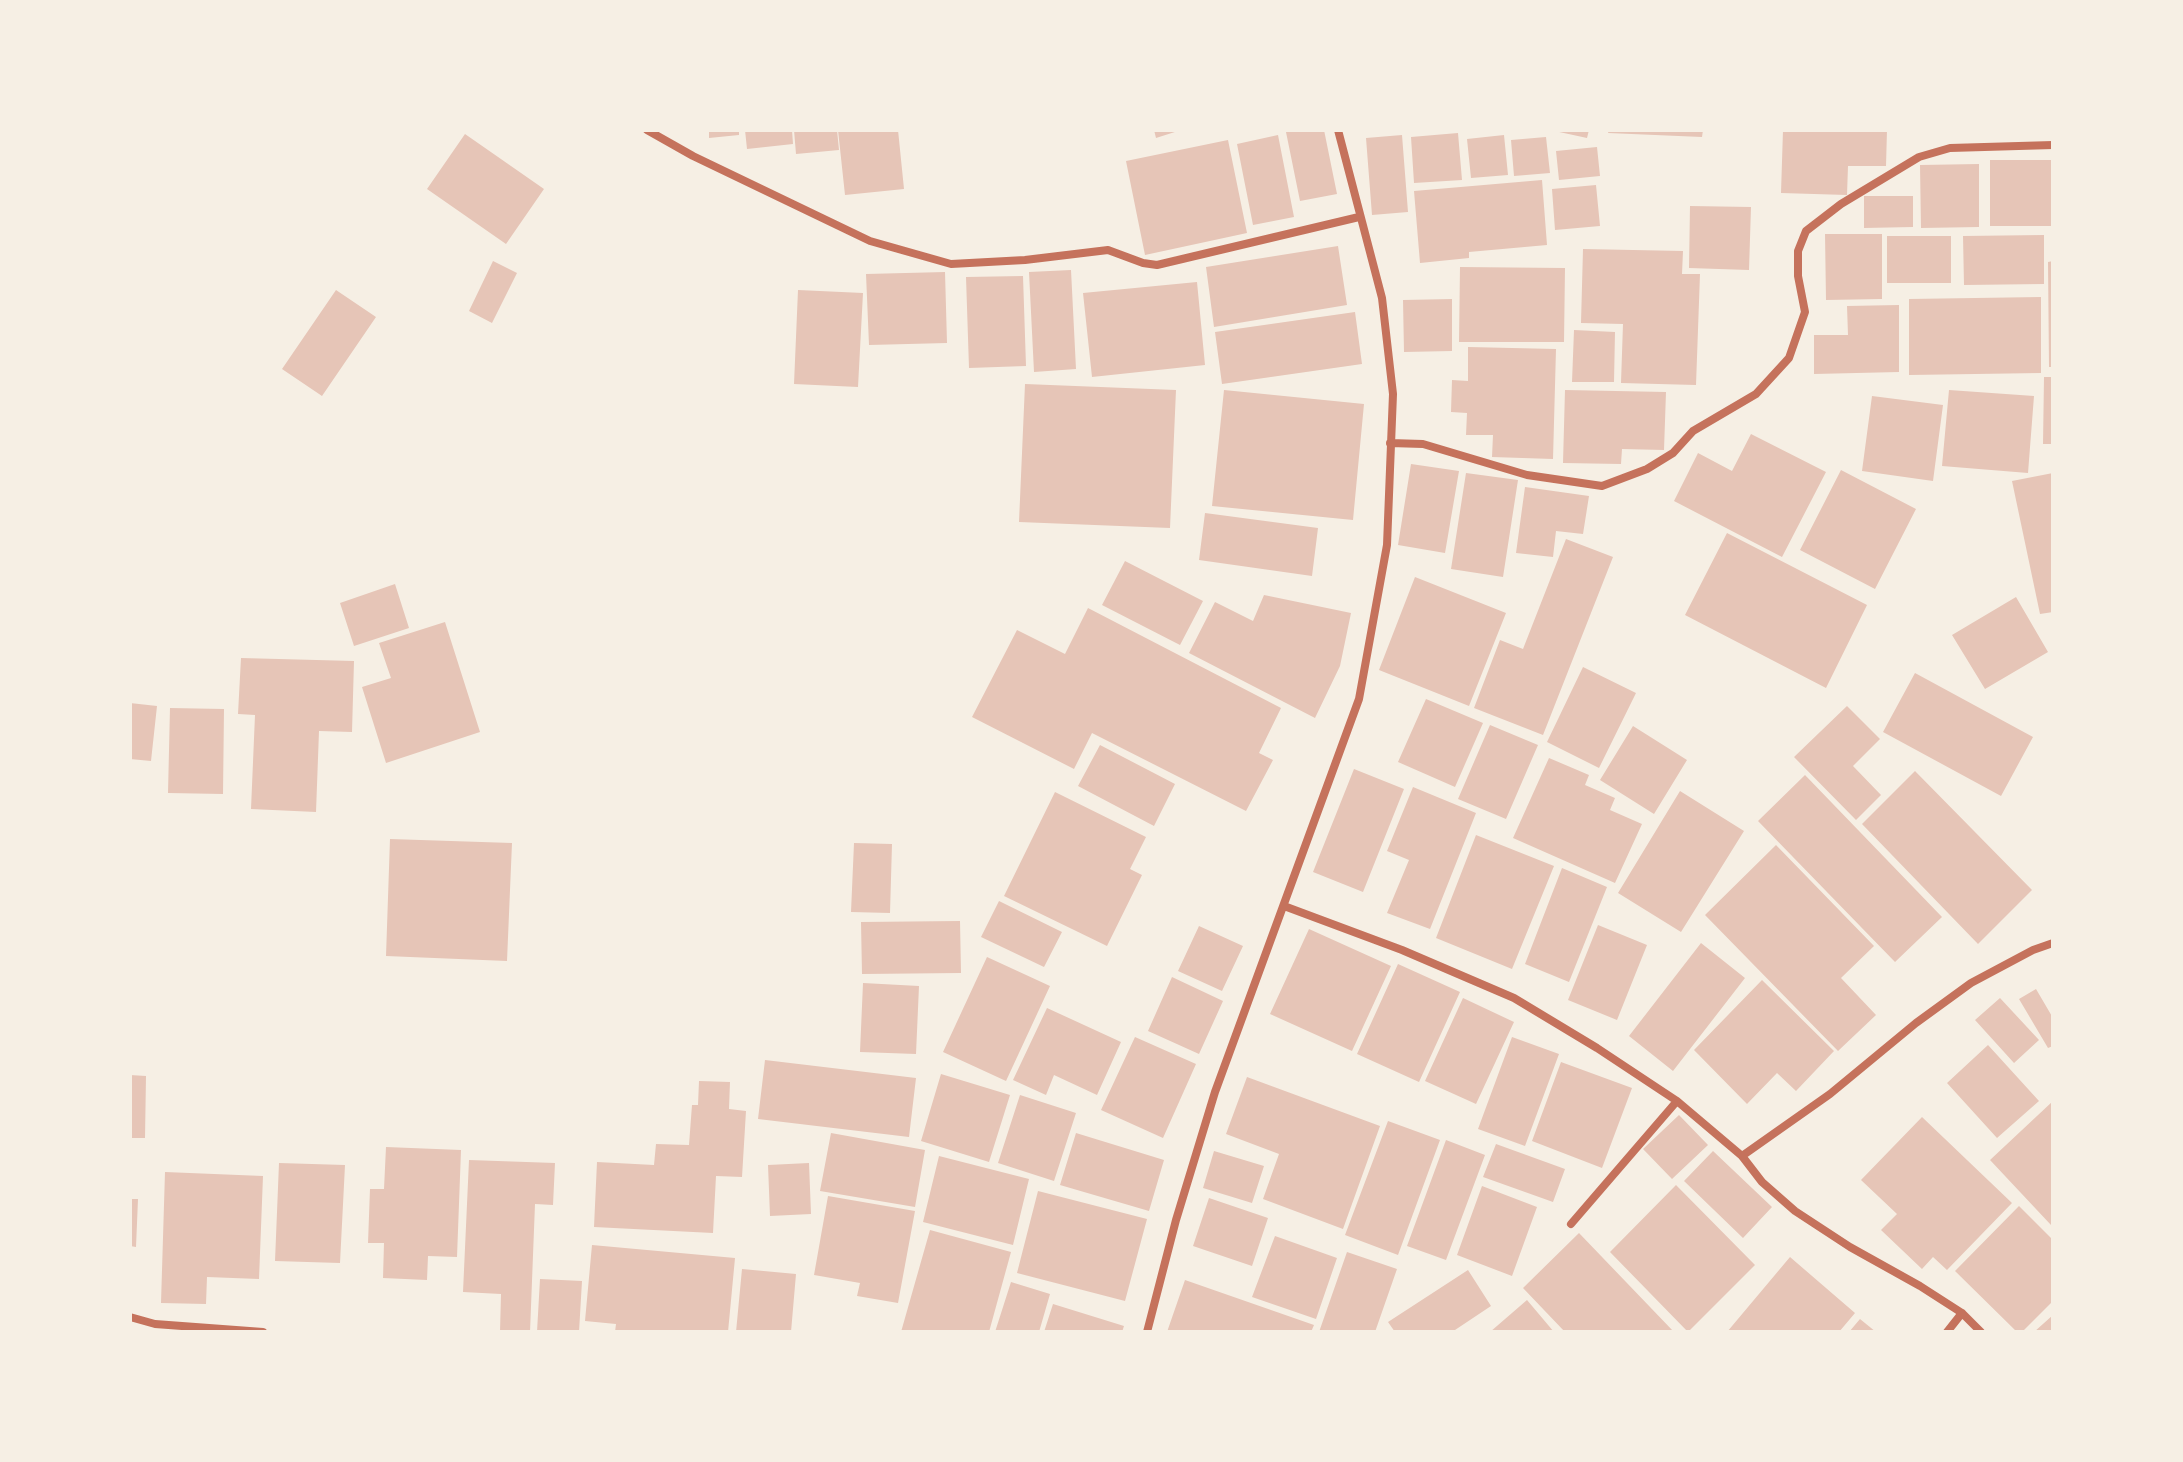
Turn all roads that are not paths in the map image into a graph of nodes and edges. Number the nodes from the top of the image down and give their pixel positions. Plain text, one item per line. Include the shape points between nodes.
1 (647, 130) edge
2 (1338, 130) edge
3 (2053, 145) edge
4 (1359, 217) junction
5 (1390, 443) junction
6 (1284, 906) junction
7 (2053, 943) edge
8 (1677, 1101) junction
9 (1742, 1156) junction
10 (1571, 1224) dead end
11 (1962, 1313) junction
12 (130, 1317) edge
13 (263, 1332) edge
14 (1147, 1332) edge
15 (1947, 1332) edge
16 (1981, 1332) edge

1 - 4 street via 870,241 951,264 1108,250 1157,265
2 - 4 street
3 - 5 street via 1950,148 1919,157 1806,231 1798,251 1805,312 1789,358 1756,394 1693,431 1673,453 1647,469 1602,486 1527,475 1423,444
4 - 5 street via 1382,298 1393,394
5 - 6 street via 1387,545 1359,699
6 - 8 street via 1514,998
6 - 14 street via 1215,1092
7 - 9 street via 1971,983
8 - 9 street
8 - 10 street
9 - 11 street via 1795,1211
11 - 15 street
11 - 16 street
12 - 13 street via 155,1324

